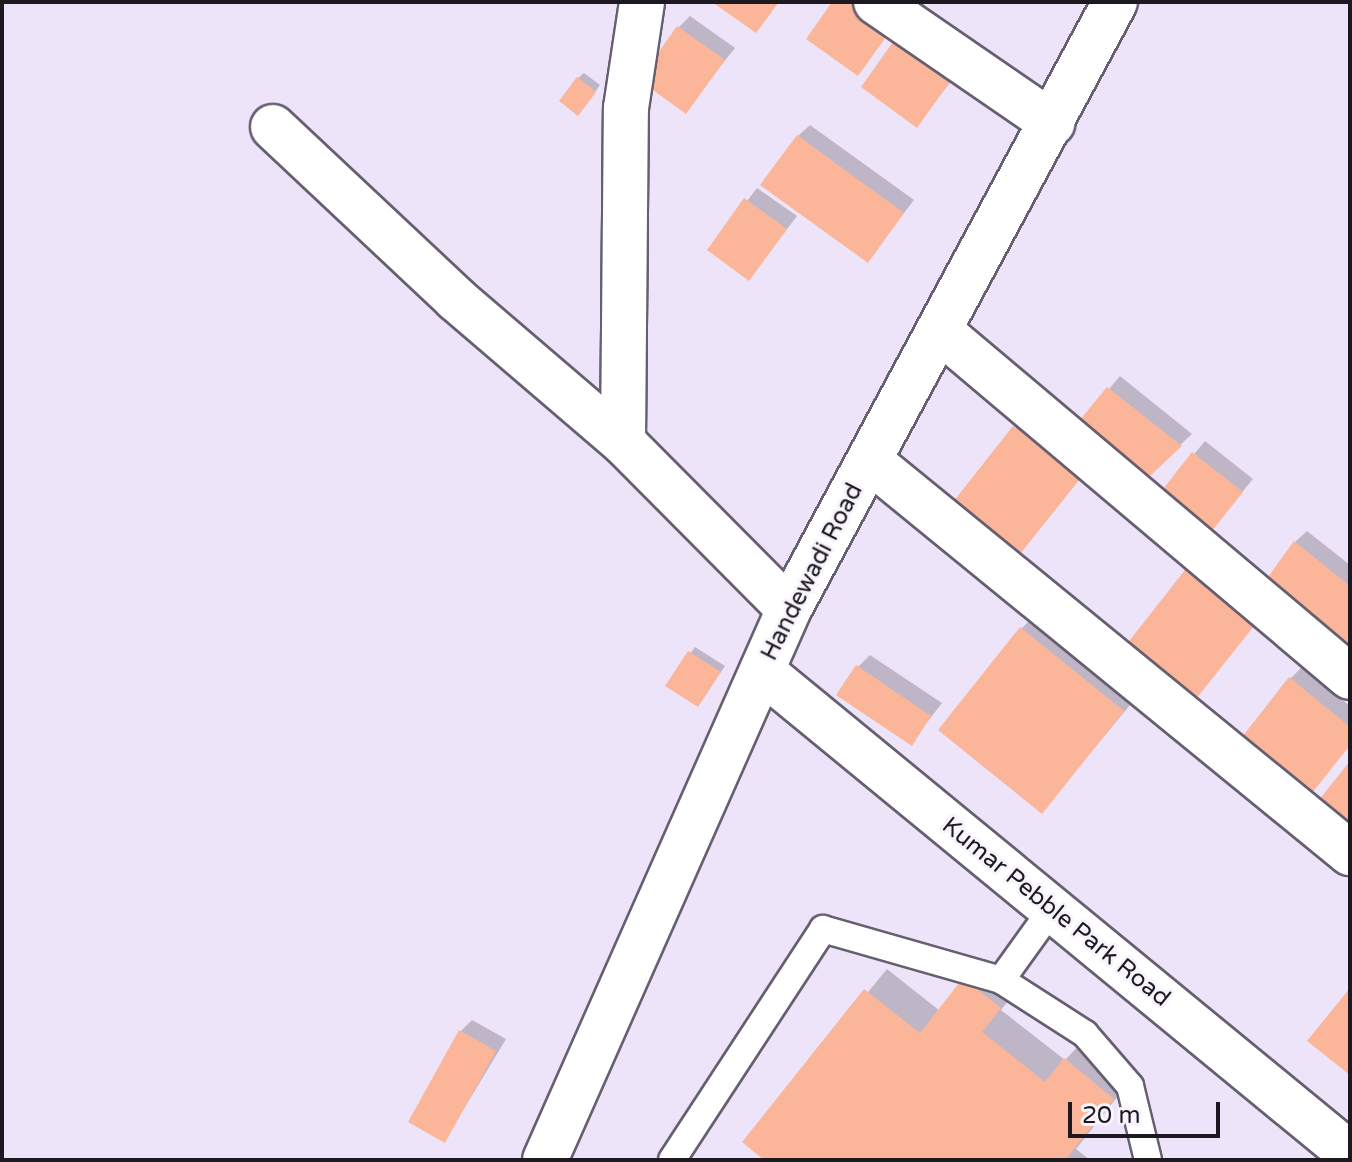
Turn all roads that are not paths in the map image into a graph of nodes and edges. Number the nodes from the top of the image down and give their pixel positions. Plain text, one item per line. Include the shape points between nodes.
1 (642, 2) edge
2 (876, 2) edge
3 (1115, 2) edge
4 (1052, 123) junction
5 (273, 127) dead end
6 (940, 331) junction
7 (623, 442) junction
8 (870, 461) junction
9 (789, 609) junction
10 (762, 671) junction
11 (1350, 677) edge
12 (1350, 853) edge
13 (1052, 909) junction
14 (1001, 980) junction
15 (1350, 1154) edge
16 (545, 1160) edge
17 (672, 1160) edge
18 (1148, 1160) edge

1 - 7 street via 626,108
2 - 4 street
3 - 4 street, Handewadi Road
4 - 6 street, Handewadi Road
5 - 7 street via 456,299
6 - 8 street, Handewadi Road
6 - 11 street
7 - 9 street
8 - 9 street, Handewadi Road
8 - 12 street
9 - 10 street, Handewadi Road
10 - 13 street, Kumar Pebble Park Road
10 - 16 street, Handewadi Road
13 - 14 lane
13 - 15 street, Kumar Pebble Park Road
14 - 17 lane via 823,929
14 - 18 lane via 1085,1034 1130,1086

